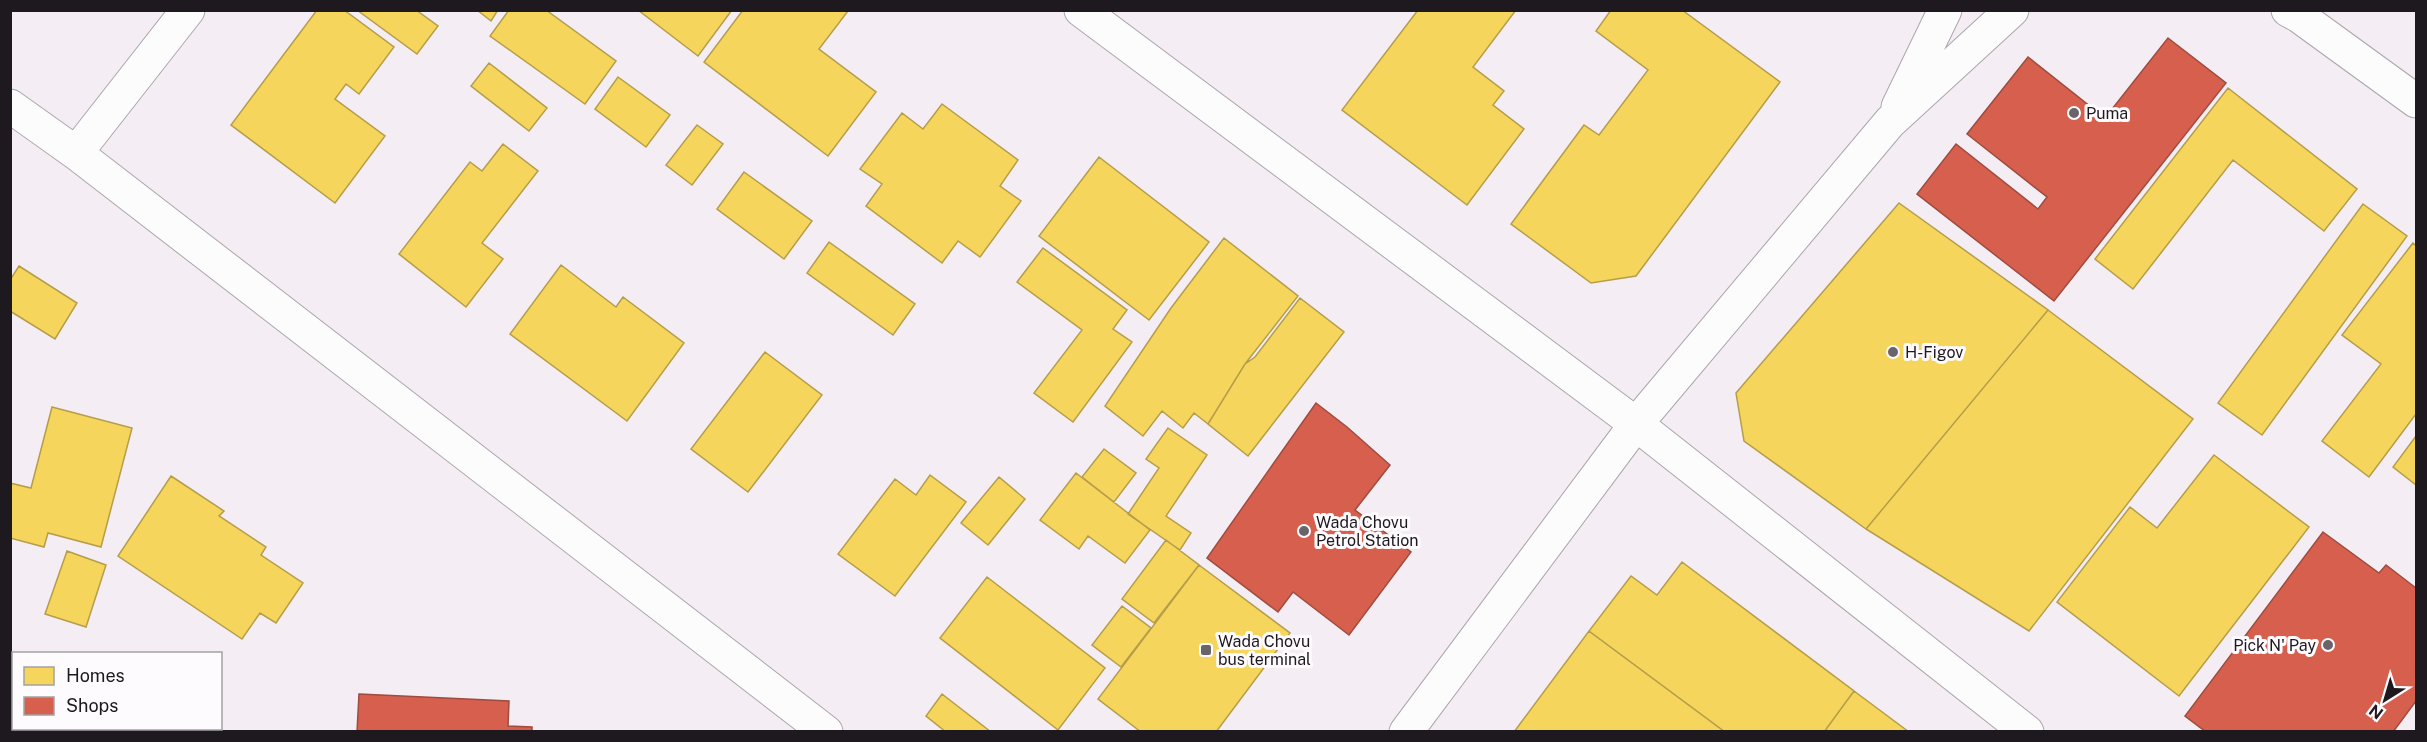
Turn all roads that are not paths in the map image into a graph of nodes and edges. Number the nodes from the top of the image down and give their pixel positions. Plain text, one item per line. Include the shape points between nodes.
1 (188, 10) edge
2 (1081, 10) edge
3 (1944, 10) edge
4 (2012, 10) edge
5 (2293, 12) edge
6 (2416, 101) edge
7 (10, 106) edge
8 (1890, 123) junction
9 (76, 153) junction
10 (1636, 424) junction
11 (825, 732) edge
12 (1406, 732) edge
13 (2027, 732) edge

1 - 9 street
2 - 10 street
3 - 8 street
4 - 8 street
5 - 6 street
7 - 9 street
8 - 10 street
9 - 11 street
10 - 12 street
10 - 13 street

